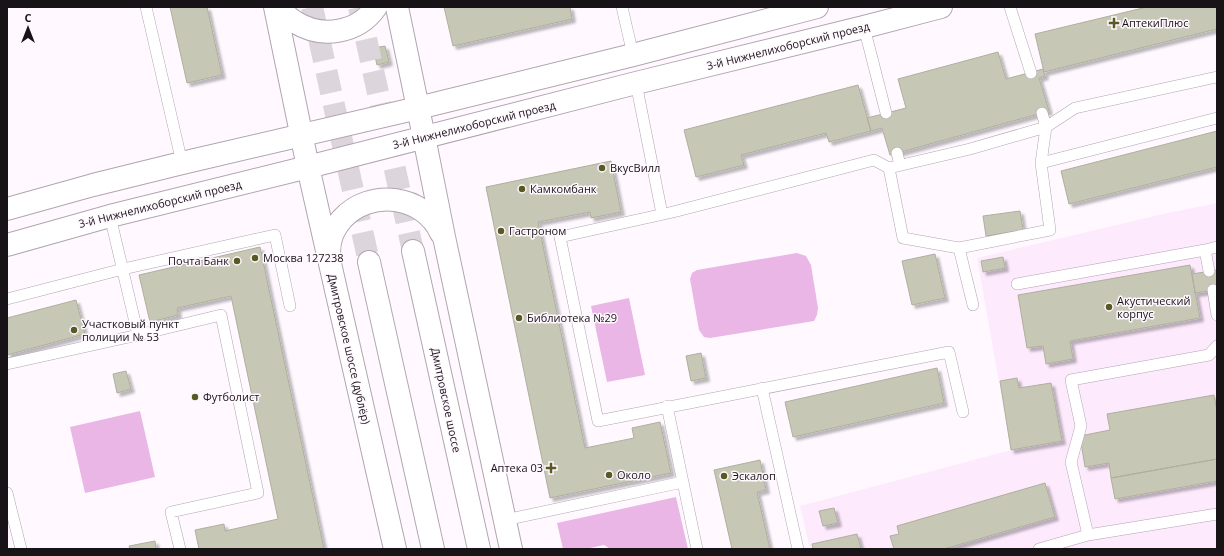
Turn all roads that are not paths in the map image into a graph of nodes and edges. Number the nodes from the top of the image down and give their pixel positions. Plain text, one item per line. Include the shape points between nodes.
1 (146, 7) edge
2 (275, 7) edge
3 (280, 7) edge
4 (376, 7) edge
5 (397, 7) edge
6 (622, 7) edge
7 (817, 7) edge
8 (941, 7) edge
9 (1010, 7) edge
10 (864, 27) junction
11 (633, 55) junction
12 (1031, 73) dead end
13 (1217, 77) edge
14 (636, 83) junction
15 (418, 108) junction
16 (886, 113) dead end
17 (1042, 113) dead end
18 (1217, 118) edge
19 (1046, 127) junction
20 (301, 136) junction
21 (424, 137) junction
22 (897, 153) dead end
23 (182, 163) junction
24 (1041, 163) junction
25 (900, 165) junction
26 (308, 167) junction
27 (889, 168) junction
28 (7, 209) edge
29 (662, 214) junction
30 (110, 216) junction
31 (444, 237) junction
32 (7, 245) edge
33 (1217, 247) edge
34 (959, 248) junction
35 (1204, 250) junction
36 (413, 251) tunnel mouth
37 (329, 260) junction
38 (369, 262) tunnel mouth
39 (123, 269) junction
40 (1208, 271) dead end
41 (1018, 284) dead end
42 (1213, 290) dead end
43 (7, 299) edge
44 (973, 305) dead end
45 (290, 306) dead end
46 (1217, 316) edge
47 (138, 335) junction
48 (1217, 346) edge
49 (7, 364) edge
50 (762, 388) junction
51 (667, 406) junction
52 (963, 412) dead end
53 (683, 482) junction
54 (7, 493) edge
55 (1217, 514) edge
56 (505, 520) junction
57 (1088, 535) junction
58 (1062, 546) edge
59 (21, 549) edge
60 (180, 549) edge
61 (395, 549) edge
62 (433, 549) edge
63 (478, 549) edge
64 (511, 549) edge
65 (697, 549) edge
66 (798, 549) edge
67 (1040, 549) edge

1 - 23 lane
2 - 20 main road, Дмитровское шоссе (дублёр)
3 - 4 main road via 282,12 299,25 329,32 340,31 359,23
5 - 15 main road
6 - 11 lane
7 - 11 main road
8 - 10 main road, 3-й Нижнелихоборский проезд
9 - 12 lane
10 - 14 main road, 3-й Нижнелихоборский проезд
10 - 16 lane
11 - 15 main road
13 - 19 lane via 1075,108
14 - 21 main road, 3-й Нижнелихоборский проезд
14 - 29 lane
15 - 20 main road
15 - 21 main road
17 - 19 lane
18 - 24 lane
19 - 24 lane
19 - 25 lane via 970,149
20 - 23 main road
20 - 26 main road, Дмитровское шоссе (дублёр)
21 - 26 main road, 3-й Нижнелихоборский проезд
21 - 31 main road
22 - 25 lane
23 - 28 main road
24 - 34 lane via 1050,230
25 - 27 lane
26 - 30 main road, 3-й Нижнелихоборский проезд
26 - 37 main road, Дмитровское шоссе (дублёр)
27 - 29 lane via 874,160
27 - 34 lane via 903,238
29 - 51 lane via 560,237 598,420
30 - 32 main road, 3-й Нижнелихоборский проезд
30 - 39 lane
31 - 37 main road via 424,210 404,201 383,199 362,204 345,216 332,233
31 - 56 main road
33 - 35 lane
34 - 44 lane
35 - 40 lane
35 - 41 lane
36 - 63 main road, Дмитровское шоссе
37 - 61 main road, Дмитровское шоссе (дублёр)
38 - 62 main road
39 - 43 lane
39 - 45 lane via 275,235
39 - 47 lane
42 - 46 lane
47 - 49 lane
47 - 60 lane via 221,315 258,493 171,512
48 - 57 lane via 1208,355 1071,380 1081,426 1071,462
50 - 51 lane
50 - 52 lane via 949,352
50 - 66 lane
51 - 53 lane
53 - 56 lane
53 - 65 lane
54 - 59 lane
55 - 57 lane
56 - 64 main road
57 - 58 lane
58 - 67 lane

